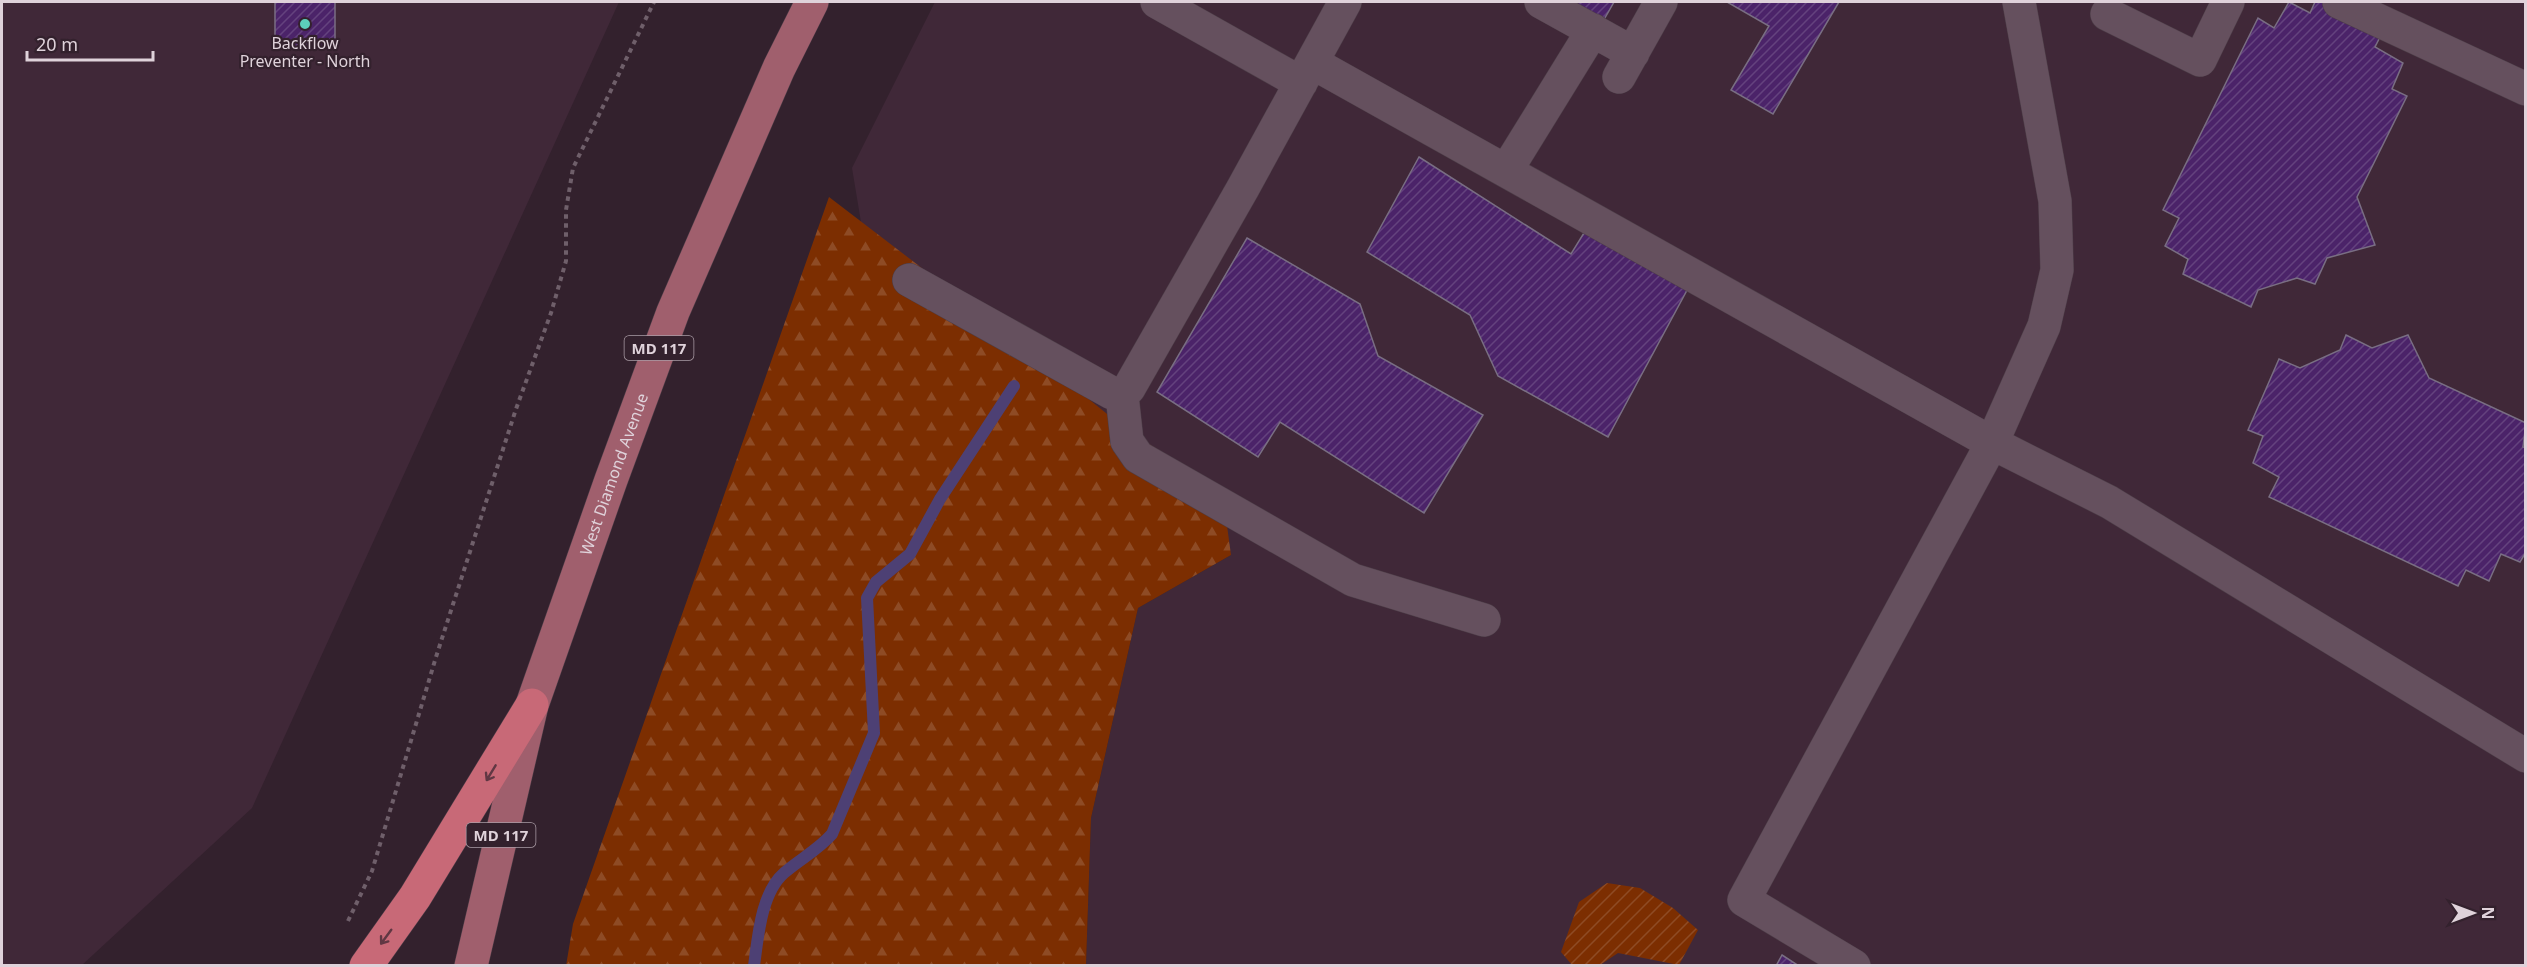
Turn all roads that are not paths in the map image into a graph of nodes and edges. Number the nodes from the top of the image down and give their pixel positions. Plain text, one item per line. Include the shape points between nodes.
1 (812, 2) edge
2 (1157, 2) edge
3 (1345, 2) edge
4 (1541, 2) edge
5 (1661, 2) edge
6 (2019, 2) edge
7 (2228, 2) edge
8 (2339, 2) edge
9 (2107, 14) dead end
10 (1593, 30) junction
11 (1307, 73) junction
12 (2526, 89) edge
13 (1506, 171) junction
14 (909, 280) dead end
15 (1122, 395) junction
16 (1992, 443) junction
17 (1484, 620) dead end
18 (532, 705) junction
19 (2526, 756) edge
20 (366, 965) edge
21 (471, 966) edge
22 (1854, 966) edge

1 - 18 main road, West Diamond Avenue / MD 117 via 779,68 673,312
2 - 11 lane
3 - 11 lane
4 - 10 lane
5 - 10 lane via 1626,65
6 - 16 lane via 2055,201 2057,270 2044,326
7 - 9 lane via 2200,60
8 - 12 lane
10 - 13 lane
11 - 13 lane
11 - 15 lane via 1141,368
13 - 16 lane
14 - 15 lane
15 - 17 lane via 1127,441 1138,457 1353,580
16 - 19 lane via 2109,502
16 - 22 lane via 1744,900
18 -> 20 highway via 415,897
18 - 21 main road, West Diamond Avenue / MD 117

